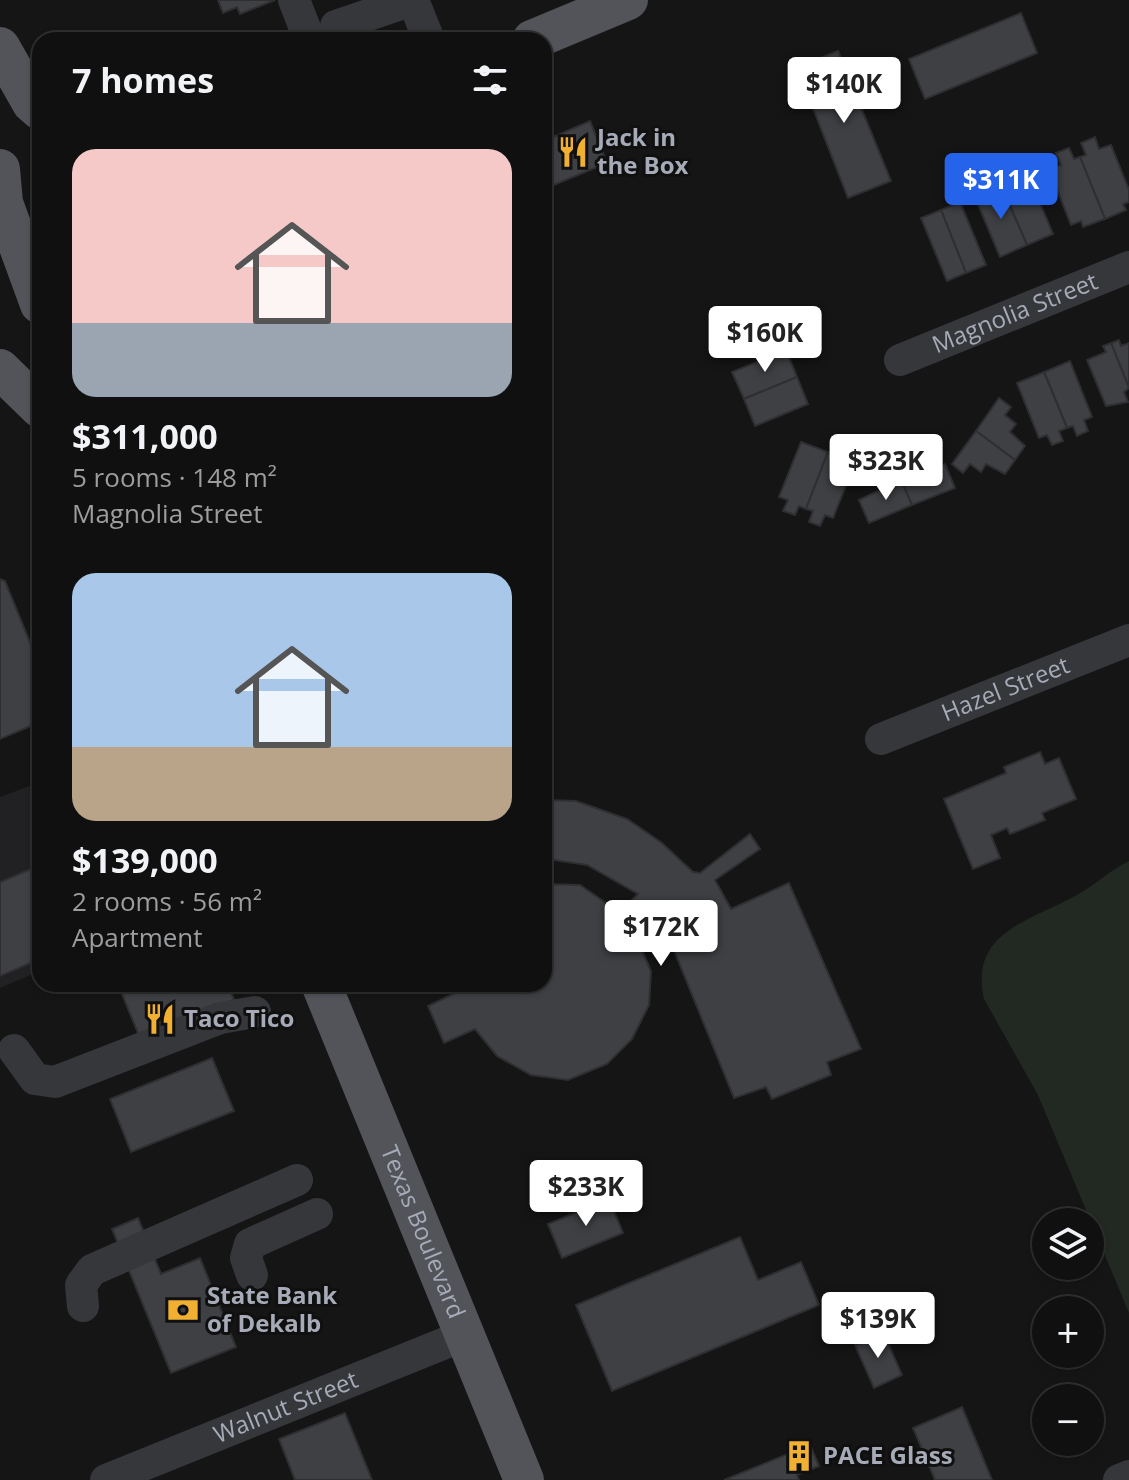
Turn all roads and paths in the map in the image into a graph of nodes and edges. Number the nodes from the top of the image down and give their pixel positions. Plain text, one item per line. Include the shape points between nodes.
1 (294, 0) edge
2 (412, 0) edge
3 (628, 0) edge
4 (380, 5) edge
5 (426, 32) edge
6 (551, 32) edge
7 (0, 47) edge
8 (32, 103) edge
9 (0, 169) edge
10 (20, 257) edge
11 (1129, 267) edge
12 (32, 285) edge
13 (900, 360) dead end
14 (0, 369) edge
15 (32, 400) edge
16 (1129, 640) edge
17 (881, 739) dead end
18 (324, 992) edge
19 (255, 1012) dead end
20 (14, 1050) dead end
21 (297, 1180) dead end
22 (317, 1214) dead end
23 (252, 1275) dead end
24 (83, 1306) dead end
25 (465, 1335) junction
26 (1129, 1476) edge
27 (106, 1480) edge
28 (524, 1480) edge
29 (1119, 1480) edge

1 - 4 street via 322,31
2 - 4 street
2 - 5 street
3 - 6 main road
7 - 8 main road
9 - 10 main road via 3,203
10 - 12 main road
11 - 13 street, Magnolia Street
14 - 15 main road
16 - 17 street, Hazel Street
18 - 25 main road, Texas Boulevard
19 - 20 street via 220,1018 55,1082 35,1079
21 - 24 street via 92,1270 81,1285
22 - 23 street via 250,1244 246,1258
25 - 27 street, Walnut Street
25 - 28 main road, Texas Boulevard
26 - 29 street

